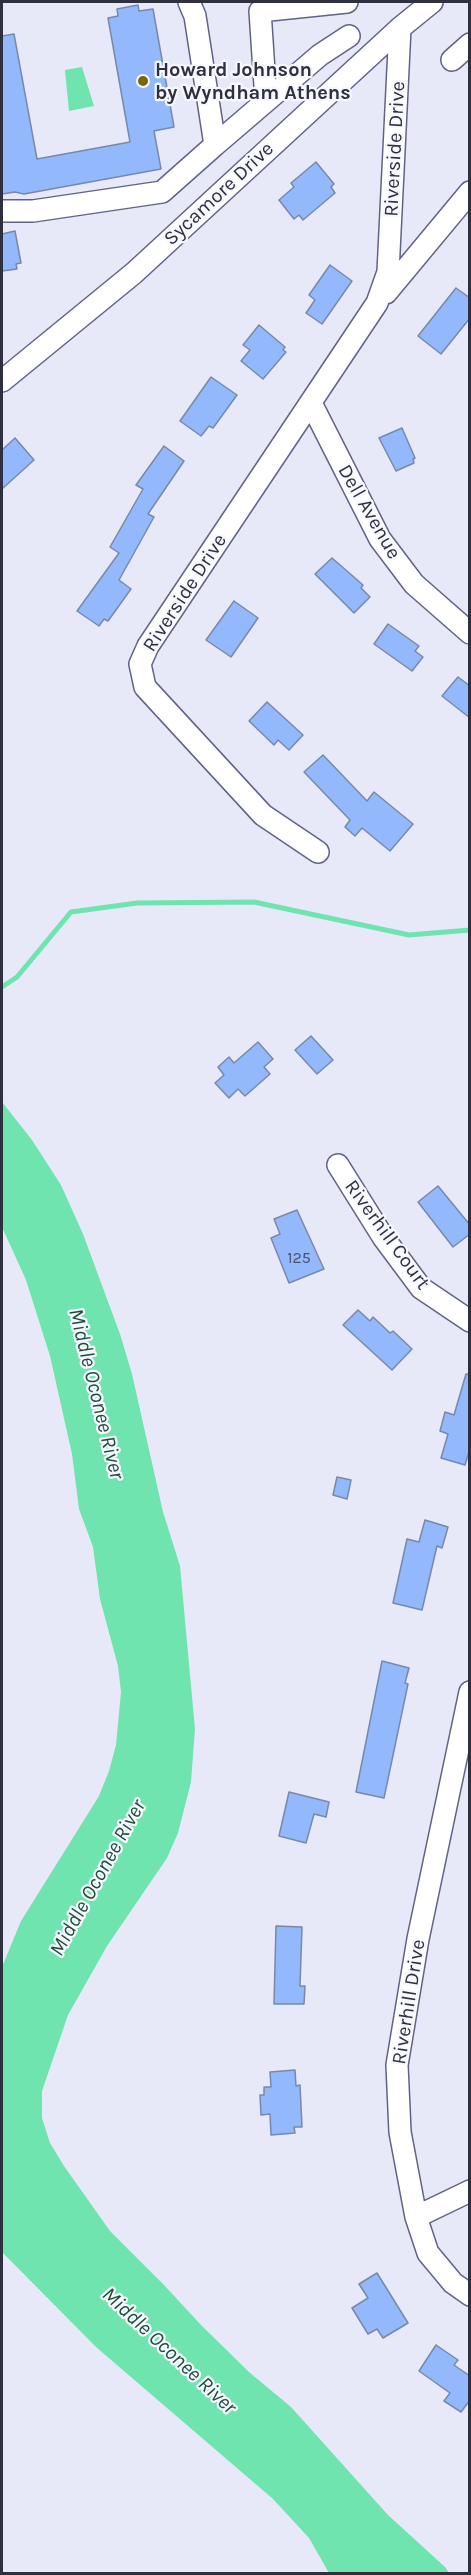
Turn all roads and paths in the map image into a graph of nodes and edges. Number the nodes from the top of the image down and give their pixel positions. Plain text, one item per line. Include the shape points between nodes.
1 (189, 2) edge
2 (347, 2) edge
3 (432, 2) edge
4 (400, 28) junction
5 (349, 36) junction
6 (470, 44) edge
7 (368, 58) junction
8 (452, 60) dead end
9 (266, 101) junction
10 (215, 145) junction
11 (470, 192) edge
12 (2, 211) edge
13 (377, 303) junction
14 (2, 381) edge
15 (311, 403) junction
16 (470, 633) edge
17 (318, 852) dead end
18 (338, 1165) dead end
19 (470, 1322) edge
20 (470, 1692) edge
21 (470, 2191) edge
22 (416, 2217) junction
23 (470, 2295) edge

1 - 10 street via 195,16
2 - 5 street
2 - 9 street via 260,11
3 - 4 street, Sycamore Drive
4 - 7 street, Sycamore Drive
4 - 13 street, Riverside Drive via 388,272
5 - 7 street
5 - 9 street
6 - 8 street
7 - 14 street, Sycamore Drive via 134,273
9 - 10 street
10 - 12 street via 162,192 33,211
11 - 13 street, Riverside Drive
13 - 15 street, Riverside Drive
15 - 16 street, Dell Avenue via 380,539 414,584
15 - 17 street, Riverside Drive via 148,646 140,664 145,687 263,815
18 - 19 street, Riverhill Court via 421,1288
20 - 22 street, Riverhill Drive via 418,1939 397,2065 400,2132
21 - 22 street
22 - 23 street, Riverhill Drive via 428,2253 453,2283

